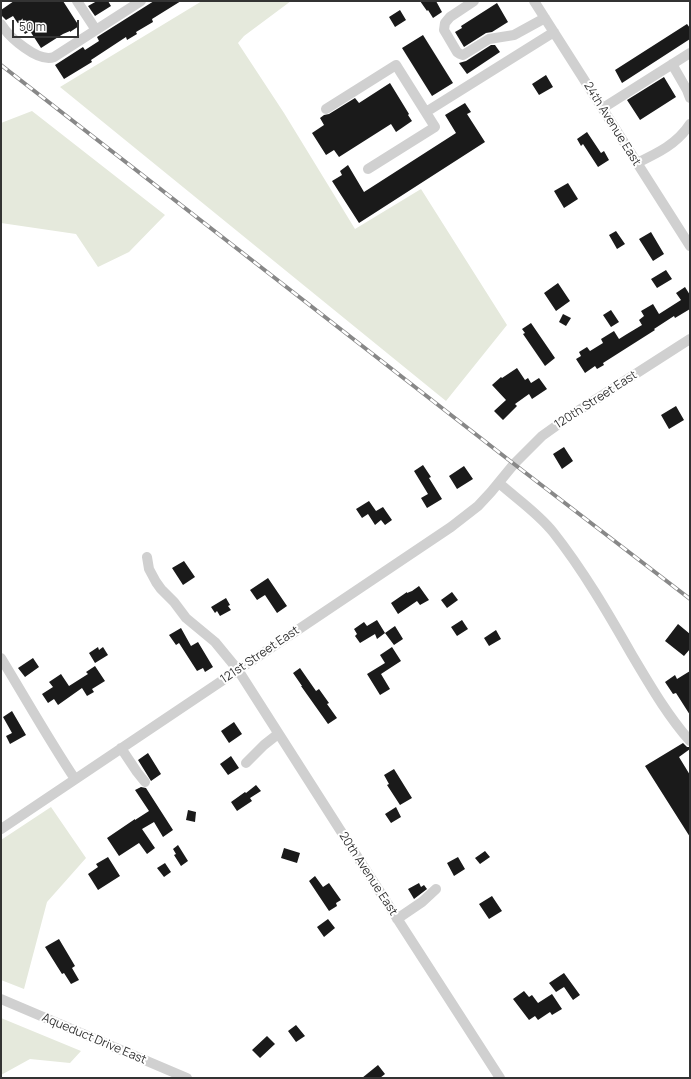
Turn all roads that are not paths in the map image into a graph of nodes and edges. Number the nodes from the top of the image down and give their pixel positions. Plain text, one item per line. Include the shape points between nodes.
1 (77, 1) edge
2 (141, 1) edge
3 (474, 1) edge
4 (534, 1) edge
5 (545, 18) junction
6 (1, 24) edge
7 (96, 30) junction
8 (554, 32) junction
9 (690, 53) edge
10 (672, 64) junction
11 (690, 98) edge
12 (603, 108) junction
13 (326, 109) dead end
14 (426, 112) junction
15 (690, 124) edge
16 (638, 163) junction
17 (368, 169) dead end
18 (690, 246) edge
19 (690, 339) edge
20 (510, 469) joint
21 (499, 483) junction
22 (147, 557) dead end
23 (1, 658) edge
24 (238, 670) junction
25 (278, 734) junction
26 (690, 741) edge
27 (121, 748) junction
28 (246, 763) dead end
29 (75, 779) junction
30 (146, 782) dead end
31 (1, 829) edge
32 (436, 889) dead end
33 (397, 919) junction
34 (1, 999) edge
35 (187, 1078) edge
36 (500, 1078) edge

1 - 7 street
2 - 7 street
3 - 5 street via 445,23 444,30 457,52 463,55 489,39 514,35
4 - 5 street, 24th Avenue East
5 - 8 street, 24th Avenue East
6 - 7 street via 30,51 50,58
8 - 12 street, 24th Avenue East
8 - 14 street
9 - 10 street
10 - 11 street
10 - 12 street
12 - 16 street, 24th Avenue East
13 - 14 street via 396,65
14 - 17 street via 435,127
15 - 16 street via 677,140
16 - 18 street, 24th Avenue East
19 - 20 street, 120th Street East via 542,436
20 - 21 street, 121st Street East
21 - 24 street, 121st Street East via 478,506 451,527
21 - 26 street via 552,531 578,567 655,694
22 - 24 street, 20th Avenue East via 149,569 161,589 186,618 215,642
23 - 29 street
24 - 25 street, 20th Avenue East
24 - 27 street, 121st Street East
25 - 28 street
25 - 33 street, 20th Avenue East
27 - 29 street, 121st Street East
27 - 30 street
29 - 31 street, 121st Street East
32 - 33 street
33 - 36 street, 20th Avenue East
34 - 35 street, Aqueduct Drive East

